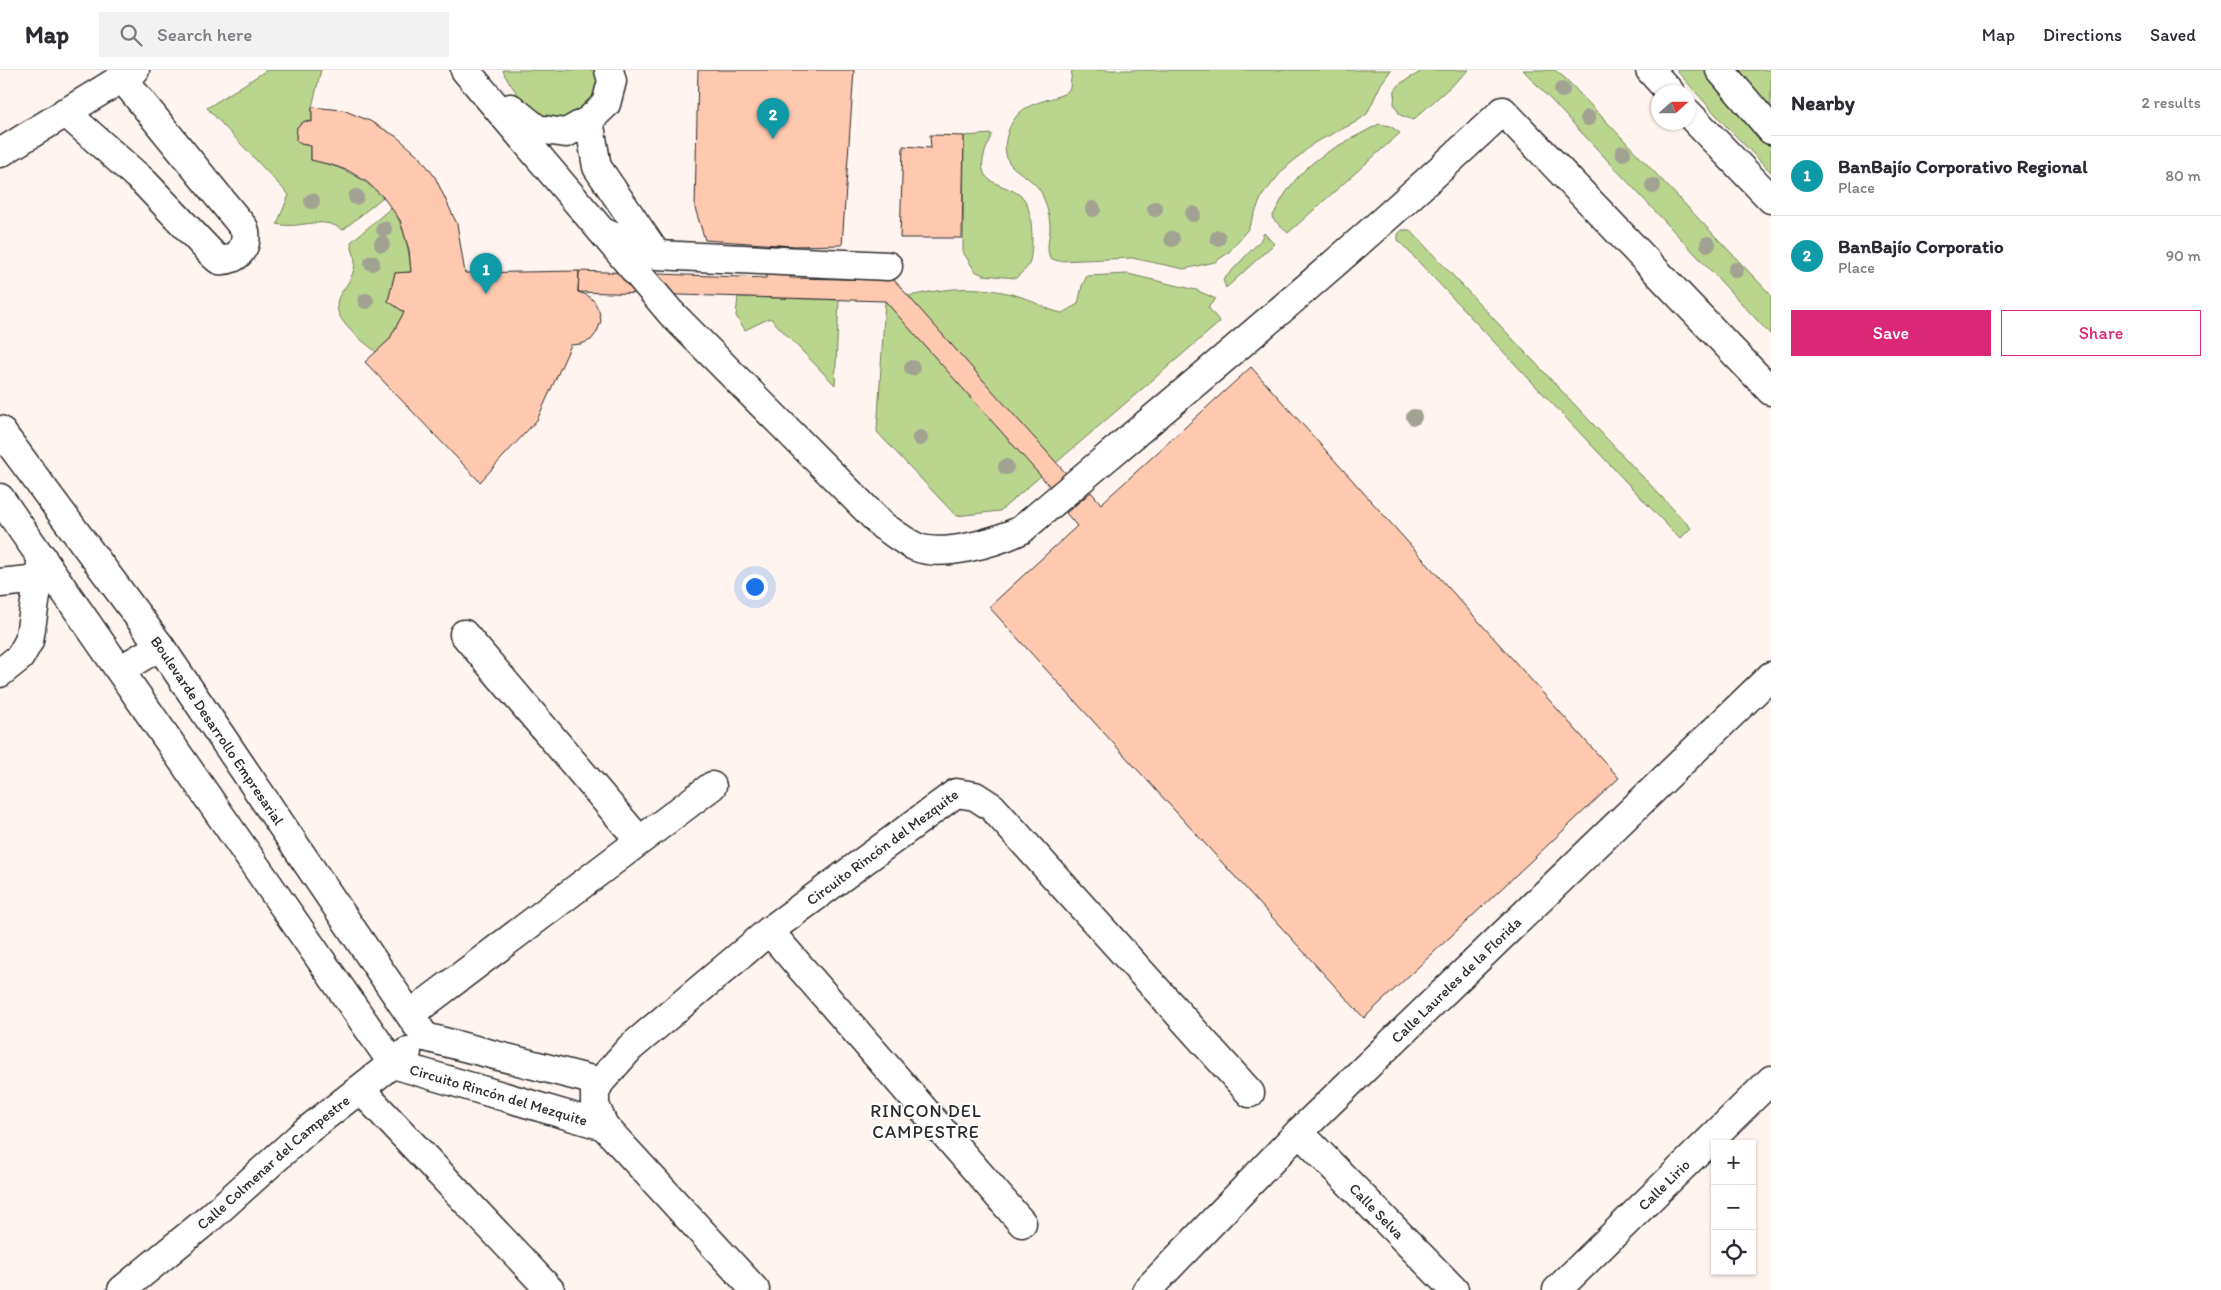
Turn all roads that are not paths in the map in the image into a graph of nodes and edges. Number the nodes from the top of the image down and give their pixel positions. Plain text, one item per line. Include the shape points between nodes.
1 (465, 70) edge
2 (489, 70) edge
3 (609, 70) edge
4 (1650, 70) edge
5 (1720, 70) edge
6 (129, 74) edge
7 (1664, 85) edge
8 (65, 112) junction
9 (589, 120) junction
10 (1696, 121) edge
11 (1771, 130) edge
12 (0, 154) edge
13 (1771, 198) edge
14 (599, 231) junction
15 (657, 255) junction
16 (888, 266) dead end
17 (1771, 391) edge
18 (0, 430) edge
19 (0, 498) edge
20 (40, 568) junction
21 (0, 583) edge
22 (464, 634) dead end
23 (160, 646) junction
24 (120, 670) junction
25 (0, 673) edge
26 (1771, 676) edge
27 (712, 786) dead end
28 (639, 840) junction
29 (769, 931) junction
30 (411, 1014) junction
31 (425, 1037) junction
32 (393, 1064) junction
33 (1771, 1080) edge
34 (600, 1082) junction
35 (361, 1090) junction
36 (1250, 1093) dead end
37 (604, 1126) junction
38 (1300, 1132) junction
39 (1022, 1223) dead end
40 (122, 1290) edge
41 (550, 1290) edge
42 (755, 1290) edge
43 (1147, 1290) edge
44 (1454, 1290) edge
45 (1557, 1290) edge

1 - 14 street
2 - 9 street via 512,109 538,130 566,133
3 - 9 street via 612,81 606,104
4 - 7 street
5 - 11 street
6 - 8 street
6 - 8 street via 244,228 247,238 243,250 235,258 219,260 213,255 144,182
8 - 12 street
9 - 15 street via 597,167
10 - 13 street
14 - 15 street
14 - 17 street via 671,313 883,526 917,547 937,550 981,545 1021,530 1275,315 1432,178 1503,111
15 - 16 street
18 - 23 street, Boulevarde Desarrollo Empresarial
19 - 20 street
20 - 21 street
20 - 24 street
20 - 25 street via 29,641 20,657
22 - 28 street
23 - 24 street
23 - 30 street, Boulevarde Desarrollo Empresarial
24 - 32 street
26 - 38 street, Calle Laureles de la Florida
27 - 28 street
28 - 30 street
29 - 34 street, Circuito Rincón del Mezquite via 630,1048
29 - 36 street, Circuito Rincón del Mezquite via 949,797 956,793 975,796 992,807
29 - 39 street
30 - 31 street, Boulevarde Desarrollo Empresarial
31 - 32 street, Calle Colmenar del Campestre
31 - 34 street
32 - 35 street, Calle Colmenar del Campestre
32 - 37 street, Circuito Rincón del Mezquite
33 - 45 street, Calle Lirio
34 - 37 street, Circuito Rincón del Mezquite via 595,1092 595,1105
35 - 40 street, Calle Colmenar del Campestre via 305,1132 211,1217
35 - 41 street
37 - 42 street, Circuito Rincón del Mezquite
38 - 43 street, Calle Laureles de la Florida
38 - 44 street, Calle Selva

